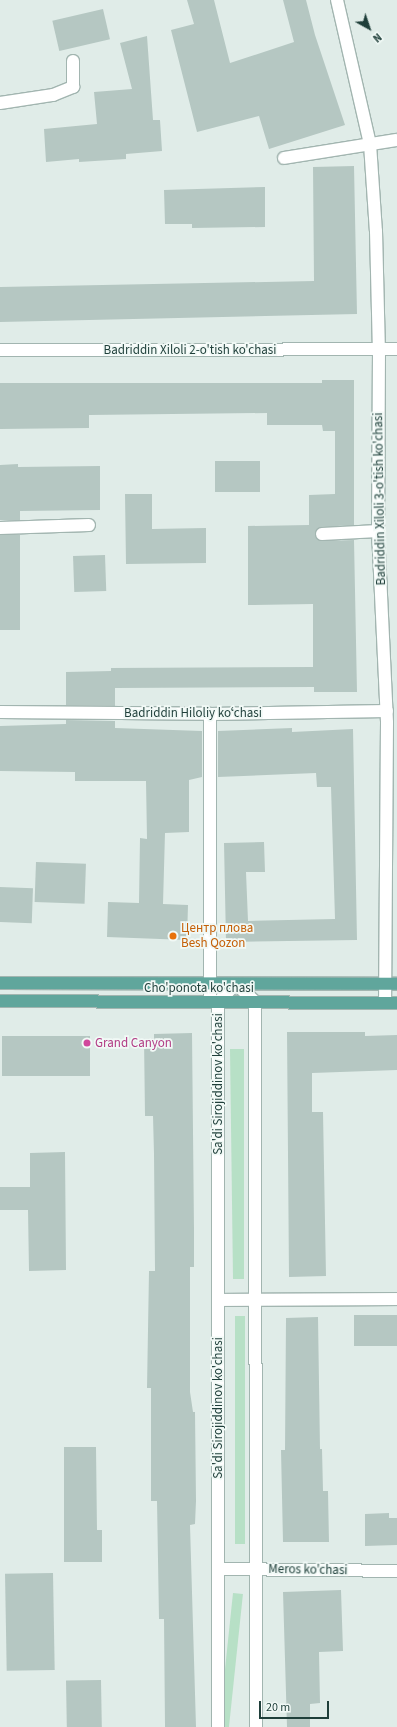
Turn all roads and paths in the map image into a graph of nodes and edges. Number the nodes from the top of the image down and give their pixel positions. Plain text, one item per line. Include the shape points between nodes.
1 (337, 0) edge
2 (74, 61) dead end
3 (0, 103) edge
4 (397, 140) edge
5 (370, 144) junction
6 (284, 158) dead end
7 (397, 349) edge
8 (0, 350) edge
9 (379, 350) junction
10 (89, 525) dead end
11 (0, 528) edge
12 (378, 532) junction
13 (322, 534) dead end
14 (0, 712) edge
15 (210, 714) junction
16 (390, 718) edge
17 (0, 983) edge
18 (210, 984) junction
19 (236, 984) junction
20 (391, 984) edge
21 (0, 1001) edge
22 (214, 1002) junction
23 (255, 1002) junction
24 (391, 1003) edge
25 (397, 1299) edge
26 (218, 1300) junction
27 (255, 1300) junction
28 (218, 1569) junction
29 (255, 1569) junction
30 (397, 1571) edge
31 (218, 1727) edge
32 (256, 1727) edge

1 - 5 street, Badriddin Xiloli 3-o'tish ko'chasi
2 - 3 street via 74,87 53,95
4 - 5 street
5 - 6 street
5 - 9 street, Badriddin Xiloli 3-o'tish ko'chasi via 376,231
7 - 9 street, Badriddin Xiloli 2-o'tish ko'chasi
8 - 9 street, Badriddin Xiloli 2-o'tish ko'chasi
9 - 12 street, Badriddin Xiloli 3-o'tish ko'chasi
10 - 11 street
12 - 13 street
12 - 16 street, Badriddin Xiloli 3-o'tish ko'chasi
14 - 15 street, Badriddin Hiloliy koʻchasi
15 - 16 street, Badriddin Hiloliy koʻchasi
15 - 18 street
16 - 20 street, Badriddin Xiloli 3-o'tish ko'chasi
17 - 18 main road, Cho'ponota ko'chasi
18 - 19 main road, Cho'ponota ko'chasi
18 - 22 street
19 - 20 main road, Cho'ponota ko'chasi
19 - 22 street, Sa'di Sirojiddinov ko'chasi
19 - 23 street
20 - 24 street, Badriddin Xiloli 3-o'tish ko'chasi
21 - 22 main road, Cho'ponota ko'chasi
22 - 23 main road, Cho'ponota ko'chasi
22 - 26 street, Sa'di Sirojiddinov ko'chasi
23 - 24 main road, Cho'ponota ko'chasi
23 - 27 street
25 - 27 street
26 - 27 street
26 - 28 street, Sa'di Sirojiddinov ko'chasi
27 - 29 street
28 - 29 street, Meros ko'chasi
28 - 31 street, Sa'di Sirojiddinov ko'chasi
29 - 30 street, Meros ko'chasi
29 - 32 street

